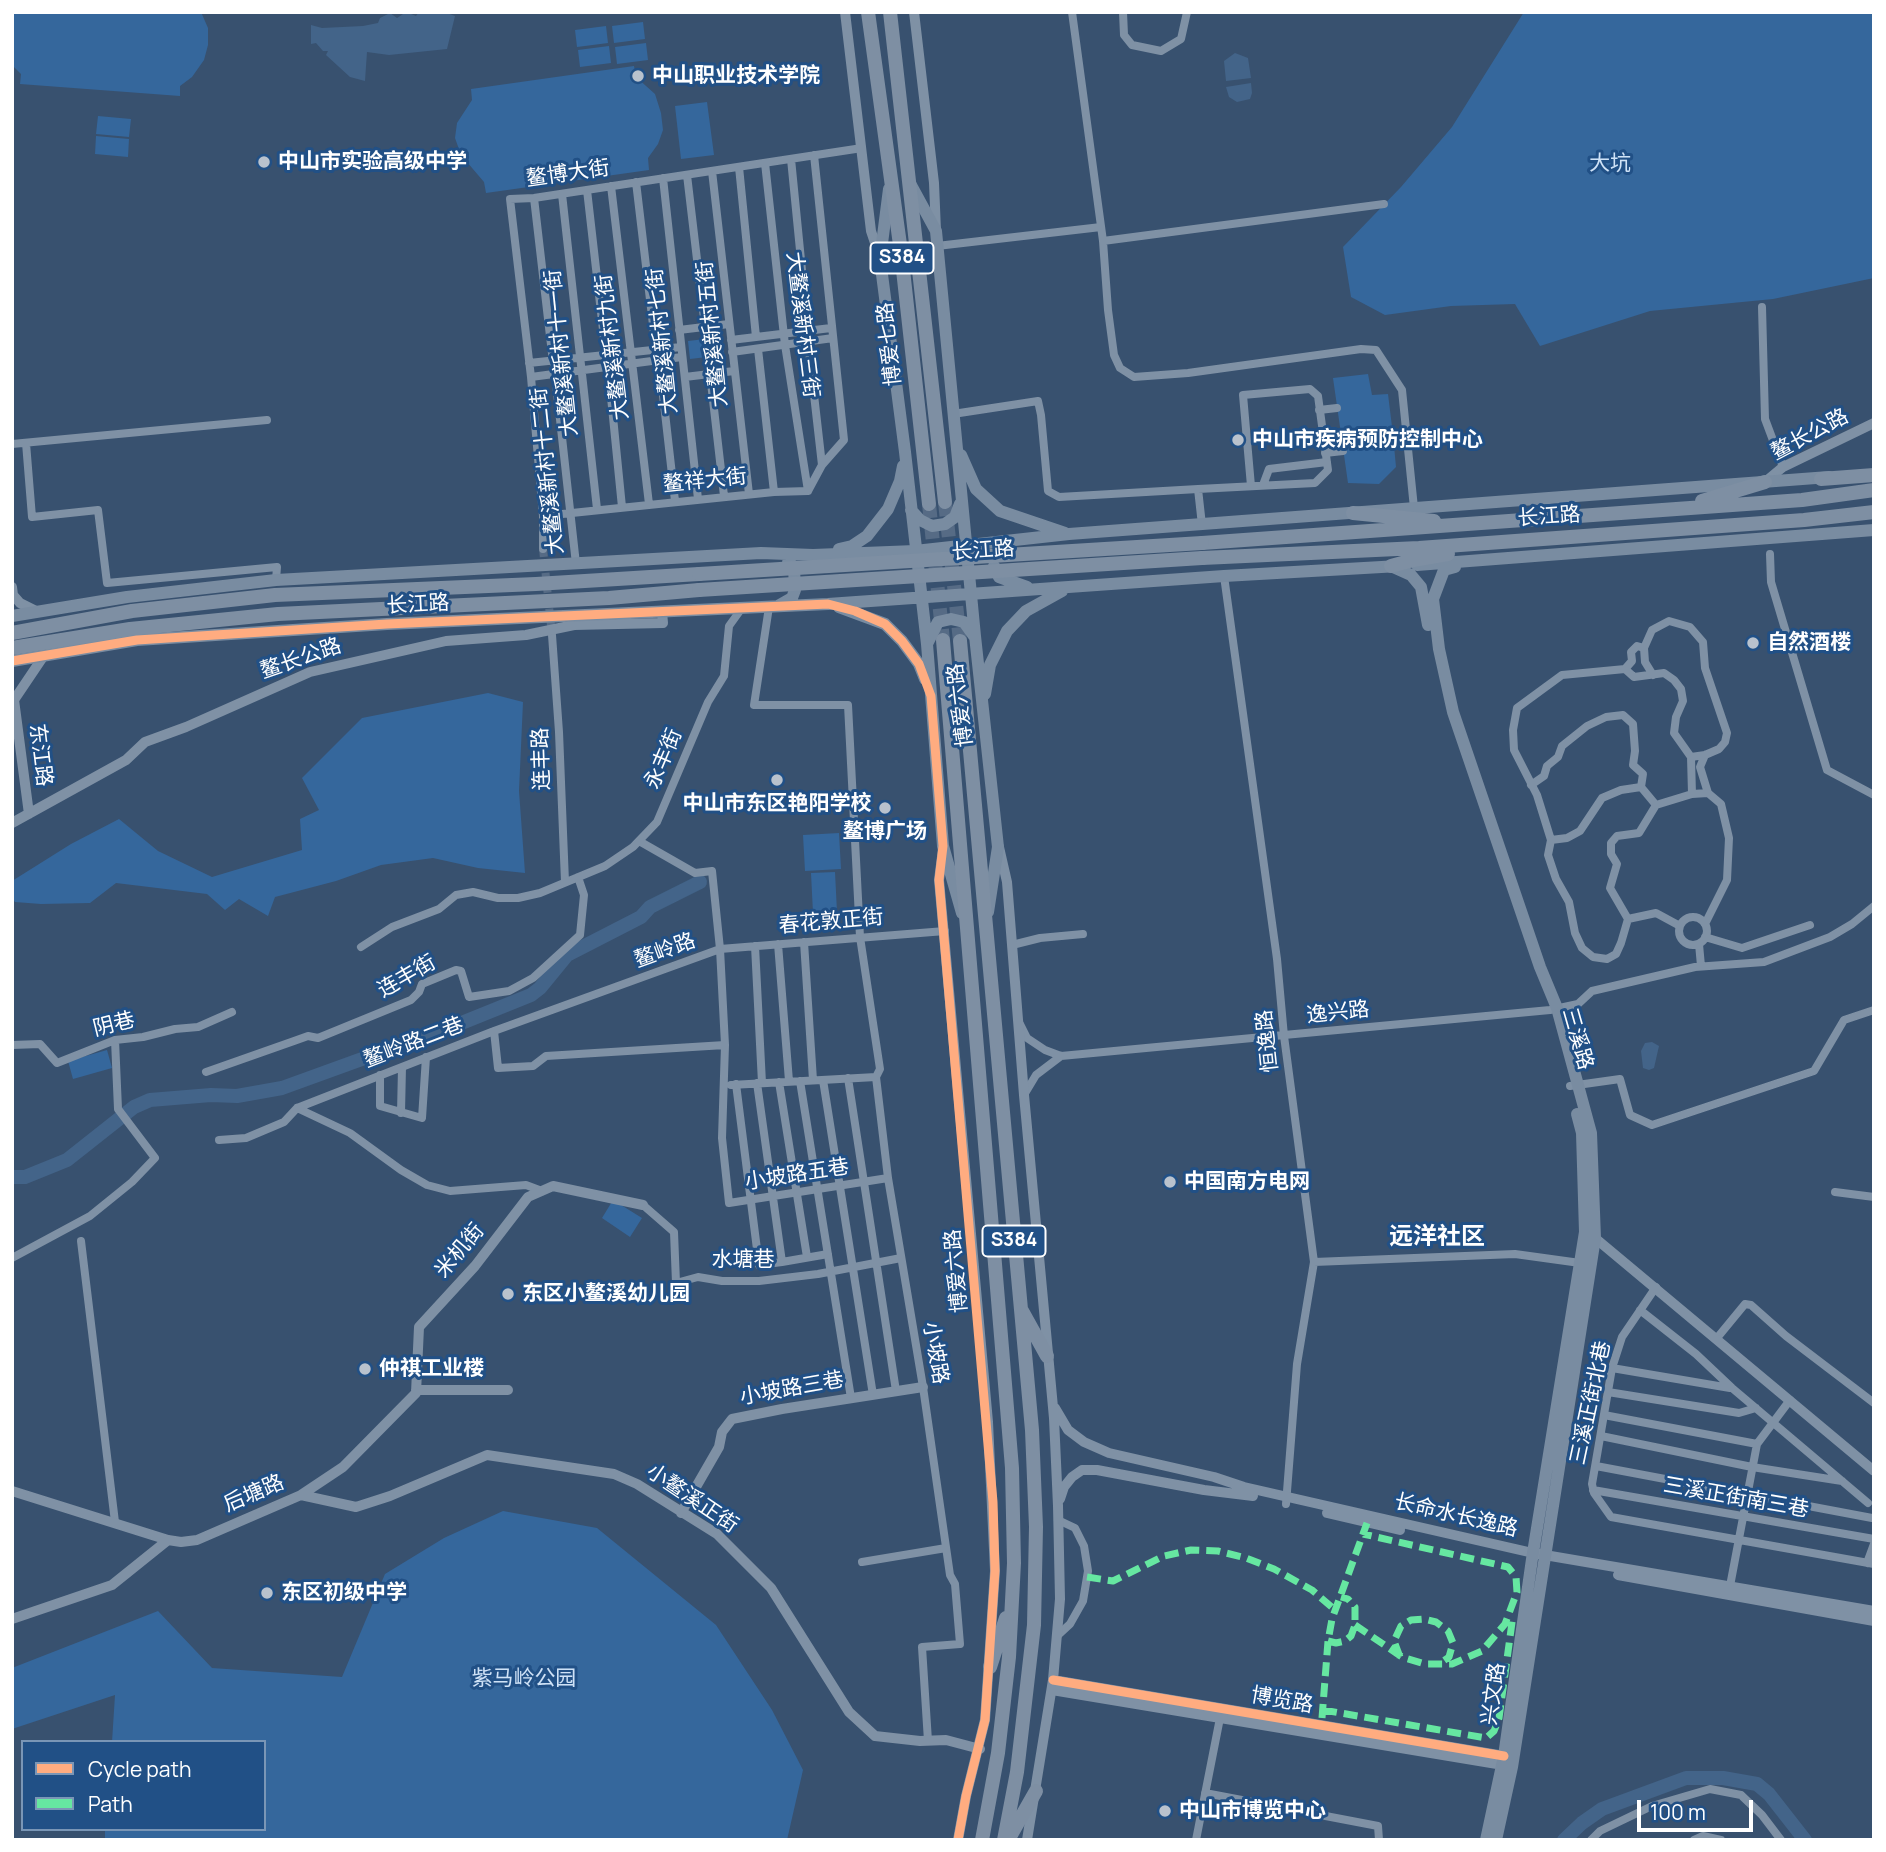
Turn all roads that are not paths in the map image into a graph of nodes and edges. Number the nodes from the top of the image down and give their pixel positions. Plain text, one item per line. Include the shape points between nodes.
1 (845, 12) edge
2 (868, 12) edge
3 (890, 12) edge
4 (914, 12) edge
5 (1072, 12) edge
6 (1123, 12) edge
7 (1187, 12) edge
8 (862, 148) junction
9 (814, 155) junction
10 (790, 159) junction
11 (765, 163) junction
12 (739, 167) junction
13 (712, 171) junction
14 (687, 175) junction
15 (663, 178) junction
16 (636, 182) junction
17 (890, 183) junction
18 (911, 183) junction
19 (611, 186) junction
20 (587, 190) junction
21 (562, 194) junction
22 (534, 198) junction
23 (1384, 204) dead end
24 (1101, 227) junction
25 (936, 231) junction
26 (1103, 242) junction
27 (937, 246) junction
28 (880, 258) junction
29 (1762, 307) dead end
30 (729, 324) junction
31 (705, 327) junction
32 (831, 328) junction
33 (679, 330) junction
34 (808, 331) junction
35 (784, 334) junction
36 (756, 337) junction
37 (833, 338) junction
38 (731, 340) junction
39 (808, 342) junction
40 (785, 345) junction
41 (681, 347) junction
42 (758, 349) junction
43 (656, 350) junction
44 (631, 352) junction
45 (733, 352) junction
46 (606, 356) junction
47 (682, 357) junction
48 (580, 359) junction
49 (659, 360) junction
50 (553, 362) junction
51 (529, 363) junction
52 (633, 363) junction
53 (608, 367) junction
54 (582, 370) junction
55 (734, 371) junction
56 (555, 374) junction
57 (710, 374) junction
58 (531, 376) junction
59 (685, 377) junction
60 (1337, 408) dead end
61 (1320, 410) junction
62 (953, 414) junction
63 (267, 420) dead end
64 (1874, 423) edge
65 (26, 443) junction
66 (12, 444) edge
67 (956, 444) junction
68 (1343, 451) dead end
69 (905, 452) junction
70 (1326, 458) junction
71 (822, 465) junction
72 (1783, 467) junction
73 (1874, 468) edge
74 (1874, 475) edge
75 (1821, 479) junction
76 (1765, 482) junction
77 (1263, 485) junction
78 (1251, 486) junction
79 (1198, 489) junction
80 (1874, 490) edge
81 (808, 491) junction
82 (774, 492) junction
83 (749, 494) junction
84 (724, 496) junction
85 (698, 499) junction
86 (961, 500) junction
87 (675, 501) junction
88 (945, 502) tunnel mouth
89 (649, 504) junction
90 (929, 504) tunnel mouth
91 (622, 507) junction
92 (1414, 508) junction
93 (1678, 508) junction
94 (597, 509) junction
95 (911, 510) junction
96 (571, 512) junction
97 (1874, 512) edge
98 (1353, 513) junction
99 (543, 516) junction
100 (1202, 525) junction
101 (1452, 526) junction
102 (1874, 530) edge
103 (1069, 534) junction
104 (1036, 538) junction
105 (1503, 542) junction
106 (966, 545) junction
107 (543, 549) tunnel mouth
108 (915, 551) junction
109 (1202, 551) junction
110 (777, 554) junction
111 (1770, 554) dead end
112 (813, 555) junction
113 (1476, 561) junction
114 (576, 564) junction
115 (1391, 566) junction
116 (518, 567) junction
117 (918, 573) joint
118 (380, 574) junction
119 (1224, 576) junction
120 (276, 580) junction
121 (129, 581) junction
122 (596, 581) junction
123 (12, 587) edge
124 (1067, 588) junction
125 (1035, 590) junction
126 (294, 594) junction
127 (971, 594) junction
128 (127, 597) junction
129 (921, 598) junction
130 (545, 601) junction
131 (828, 604) junction
132 (774, 607) junction
133 (742, 608) junction
134 (38, 612) junction
135 (662, 612) junction
136 (284, 613) junction
137 (18, 615) edge
138 (469, 620) junction
139 (342, 627) junction
140 (12, 633) edge
141 (552, 635) tunnel mouth
142 (967, 638) junction
143 (943, 640) tunnel mouth
144 (927, 644) junction
145 (12, 648) edge
146 (1644, 648) junction
147 (43, 657) junction
148 (12, 661) edge
149 (1625, 669) junction
150 (1653, 675) junction
151 (931, 696) junction
152 (13, 699) edge
153 (983, 708) junction
154 (1705, 755) junction
155 (1691, 757) junction
156 (1531, 785) junction
157 (1641, 787) junction
158 (1708, 793) junction
159 (1692, 794) junction
160 (1874, 795) edge
161 (1656, 805) junction
162 (29, 814) junction
163 (12, 823) edge
164 (1551, 840) junction
165 (639, 841) junction
166 (943, 846) junction
167 (998, 846) junction
168 (578, 877) junction
169 (565, 882) junction
170 (1874, 906) edge
171 (1628, 919) junction
172 (1705, 924) junction
173 (1810, 925) dead end
174 (986, 926) junction
175 (1680, 926) junction
176 (945, 932) junction
177 (967, 934) junction
178 (1083, 934) dead end
179 (860, 937) junction
180 (1702, 940) junction
181 (804, 942) junction
182 (778, 944) junction
183 (1012, 945) junction
184 (755, 946) junction
185 (361, 947) dead end
186 (720, 950) junction
187 (1701, 966) junction
188 (1553, 1009) junction
189 (1874, 1010) edge
190 (232, 1012) dead end
191 (1018, 1021) junction
192 (494, 1031) junction
193 (1284, 1036) junction
194 (115, 1040) junction
195 (12, 1045) edge
196 (725, 1045) junction
197 (1061, 1056) junction
198 (426, 1057) junction
199 (402, 1067) junction
200 (206, 1072) dead end
201 (380, 1075) junction
202 (876, 1077) junction
203 (848, 1078) junction
204 (813, 1080) junction
205 (823, 1080) junction
206 (800, 1081) junction
207 (779, 1082) junction
208 (789, 1082) junction
209 (759, 1083) junction
210 (736, 1084) junction
211 (724, 1085) junction
212 (1574, 1086) junction
213 (1024, 1095) junction
214 (297, 1108) junction
215 (401, 1113) junction
216 (219, 1140) dead end
217 (888, 1178) junction
218 (864, 1182) junction
219 (840, 1186) junction
220 (817, 1190) junction
221 (542, 1191) junction
222 (1835, 1192) dead end
223 (797, 1193) junction
224 (773, 1196) junction
225 (1874, 1197) edge
226 (751, 1200) junction
227 (643, 1205) joint
228 (1595, 1238) junction
229 (81, 1241) dead end
230 (828, 1254) junction
231 (807, 1257) junction
232 (12, 1258) edge
233 (901, 1258) junction
234 (782, 1262) junction
235 (876, 1262) junction
236 (1314, 1262) junction
237 (1580, 1264) junction
238 (853, 1267) junction
239 (831, 1272) junction
240 (1656, 1287) junction
241 (1020, 1308) junction
242 (1640, 1310) junction
243 (1717, 1338) junction
244 (1047, 1356) junction
245 (1612, 1368) junction
246 (923, 1387) junction
247 (1731, 1388) junction
248 (416, 1390) junction
249 (508, 1390) dead end
250 (897, 1391) junction
251 (1608, 1392) junction
252 (873, 1395) junction
253 (851, 1398) junction
254 (1790, 1400) junction
255 (1874, 1403) edge
256 (1053, 1405) junction
257 (1756, 1408) junction
258 (1604, 1415) junction
259 (1773, 1421) junction
260 (1601, 1436) junction
261 (1757, 1444) junction
262 (1595, 1466) junction
263 (1752, 1467) junction
264 (1874, 1471) edge
265 (1844, 1482) junction
266 (1593, 1490) junction
267 (12, 1491) edge
268 (1747, 1494) junction
269 (301, 1495) junction
270 (1286, 1500) junction
271 (1868, 1503) dead end
272 (1058, 1506) junction
273 (681, 1513) junction
274 (1742, 1518) junction
275 (1871, 1518) dead end
276 (1058, 1520) junction
277 (115, 1522) junction
278 (1874, 1539) edge
279 (168, 1540) junction
280 (1739, 1540) junction
281 (1874, 1544) edge
282 (946, 1548) junction
283 (1538, 1557) junction
284 (862, 1562) dead end
285 (1870, 1563) edge
286 (1730, 1586) junction
287 (1013, 1596) junction
288 (1874, 1611) edge
289 (12, 1619) edge
290 (1874, 1620) edge
291 (1057, 1636) junction
292 (990, 1667) junction
293 (1053, 1685) junction
294 (1220, 1718) junction
295 (928, 1741) junction
296 (980, 1749) junction
297 (1508, 1761) junction
298 (1036, 1791) junction
299 (1205, 1793) junction
300 (958, 1840) edge
301 (982, 1840) edge
302 (1006, 1840) edge
303 (1027, 1840) edge
304 (1196, 1840) edge
305 (1379, 1840) edge
306 (1486, 1840) edge
307 (1496, 1840) edge
308 (1591, 1840) edge
309 (1694, 1840) edge
310 (1721, 1840) edge
311 (1781, 1840) edge

1 - 8 street
2 - 17 highway, 博爱七路 / S384
3 - 18 highway, 博爱七路 / S384
4 - 25 street
5 - 24 street
6 - 7 street via 1124,35 1132,45 1161,51 1181,39
8 - 9 street, 鳌博大街
8 - 28 street via 871,231
9 - 10 street, 鳌博大街
9 - 32 street
10 - 11 street, 鳌博大街
10 - 34 street
11 - 12 street, 鳌博大街
11 - 35 street, 大鳌溪新村三街
12 - 13 street, 鳌博大街
12 - 36 street
13 - 14 street, 鳌博大街
13 - 30 street, 大鳌溪新村五街
14 - 15 street, 鳌博大街
14 - 31 street
15 - 16 street, 鳌博大街
15 - 33 street, 大鳌溪新村七街
16 - 19 street, 鳌博大街
16 - 43 street
17 - 28 main road, 博爱七路
17 - 90 highway, 博爱七路 / S384
18 - 25 main road
18 - 88 highway, 博爱七路 / S384
19 - 20 street, 鳌博大街
19 - 44 street, 大鳌溪新村九街
20 - 21 street, 鳌博大街
20 - 46 street
21 - 22 street, 鳌博大街
21 - 48 street, 大鳌溪新村十一街
22 - 50 street
22 - 51 street, 鳌博大街 via 510,199
23 - 26 street
24 - 26 street
24 - 27 street
25 - 27 main road
26 - 92 street via 1114,355 1120,368 1134,377 1376,350 1402,390
27 - 62 main road
28 - 69 main road, 博爱七路
29 - 72 street via 1765,419
30 - 31 street
30 - 38 street, 大鳌溪新村五街
31 - 33 street
32 - 34 street
32 - 37 street
33 - 41 street, 大鳌溪新村七街
34 - 35 street
35 - 36 street
35 - 40 street, 大鳌溪新村三街
36 - 38 street
37 - 39 street
37 - 71 street via 844,440
38 - 45 street, 大鳌溪新村五街
39 - 40 street
39 - 71 street
40 - 42 street
40 - 81 street, 大鳌溪新村三街
41 - 43 street
41 - 47 street, 大鳌溪新村七街
42 - 45 street
42 - 82 street, 大鳌溪新村五街
43 - 44 street
44 - 46 street
44 - 52 street, 大鳌溪新村九街
45 - 55 street, 大鳌溪新村五街
46 - 48 street
47 - 49 street
47 - 59 street, 大鳌溪新村七街
48 - 50 street
48 - 54 street, 大鳌溪新村十一街
49 - 52 street
49 - 87 street
50 - 51 street
51 - 58 street, 鳌博大街
52 - 53 street
52 - 89 street, 大鳌溪新村九街
53 - 54 street
53 - 91 street
54 - 56 street
54 - 94 street, 大鳌溪新村十一街
55 - 57 street
55 - 83 street, 大鳌溪新村五街
56 - 58 street
56 - 96 street, 大鳌溪新村十二街
57 - 59 street
57 - 84 street
58 - 99 street, 鳌博大街
59 - 85 street, 大鳌溪新村七街
60 - 61 street
61 - 70 street
61 - 78 street via 1318,396 1310,389 1243,395
62 - 67 main road
62 - 79 street via 1038,401 1048,491 1059,497
63 - 65 street
64 - 72 street, 鳌长公路
65 - 66 street
65 - 121 street via 32,517 97,510 107,583
67 - 86 main road
67 - 103 main road via 976,489 1000,511
68 - 70 street
69 - 95 main road, 博爱七路
69 - 112 main road via 888,509 867,536 852,546
70 - 77 street via 1269,469
70 - 77 street via 1328,470 1315,483
71 - 81 street
72 - 76 street, 鳌长公路
73 - 75 main road, 长江路
74 - 75 highway
75 - 76 main road, 长江路
76 - 92 main road, 长江路
76 - 93 highway
77 - 78 street
78 - 79 street
79 - 100 street
80 - 93 highway, 长江路
81 - 82 street, 鳌祥大街
82 - 83 street, 鳌祥大街
83 - 84 street, 鳌祥大街
84 - 85 street, 鳌祥大街
85 - 87 street, 鳌祥大街
86 - 95 main road via 955,517 945,524 932,526
86 - 106 main road
87 - 89 street, 鳌祥大街
89 - 91 street, 鳌祥大街
91 - 94 street, 鳌祥大街
92 - 98 main road, 长江路
93 - 101 highway, 长江路
94 - 96 street, 鳌祥大街
95 - 108 main road, 博爱七路
96 - 99 street, 鳌祥大街
96 - 114 street, 大鳌溪新村十二街
97 - 105 highway, 长江路
98 - 100 main road, 长江路
98 - 101 highway
99 - 107 street
100 - 103 main road, 长江路
101 - 109 highway, 长江路
102 - 113 main road, 长江路
103 - 104 main road, 长江路
104 - 106 main road, 长江路
104 - 125 main road via 1000,549 994,567 999,576
105 - 109 highway, 长江路
105 - 115 highway via 1490,549
106 - 108 main road, 长江路
106 - 127 main road, 博爱六路
108 - 112 main road, 长江路
108 - 117 main road, 博爱七路
109 - 122 highway, 长江路, bridge
109 - 130 highway, 长江路, bridge
110 - 112 main road, 长江路
110 - 114 main road, 长江路
110 - 132 main road via 794,567 795,590 792,598
111 - 160 street via 1771,582 1828,770
113 - 115 main road, 长江路
113 - 188 main road, 三溪路 via 1444,570 1437,584 1433,599 1439,649 1453,712
114 - 116 main road, 长江路
115 - 119 main road, 长江路
115 - 188 main road, 三溪路 via 1411,575 1421,587 1447,715 1534,971
116 - 118 main road, 长江路
116 - 122 main road
117 - 129 main road, 博爱六路
118 - 120 main road, 长江路
118 - 126 main road, 长江路
119 - 124 main road, 长江路
119 - 193 street, 恒逸路
120 - 121 street via 277,568
120 - 128 main road, 长江路
121 - 128 street
122 - 126 highway, 长江路
123 - 134 street via 20,603
124 - 125 main road, 长江路
124 - 153 main road via 1026,611 1007,631 990,665
125 - 127 main road, 长江路
126 - 140 highway, 长江路 via 132,611
127 - 129 main road, 长江路
127 - 142 main road, 博爱六路
128 - 134 main road, 长江路
129 - 131 main road, 长江路
129 - 144 main road, 博爱六路
130 - 136 highway, 长江路
130 - 138 main road
131 - 132 main road, 长江路
131 - 151 main road via 885,624 919,664
132 - 133 main road, 长江路
132 - 179 street, 小坡路 via 754,705 848,705
133 - 135 main road, 长江路
133 - 165 street, 永丰街 via 729,626 724,676 708,702 657,822
134 - 137 main road, 长江路
135 - 138 main road, 长江路
135 - 162 street, 鳌长公路 via 663,623 574,625 526,635 446,641 310,672 145,742 126,760
136 - 139 main road
136 - 145 highway, 长江路 via 130,629
138 - 139 main road, 长江路
139 - 147 main road, 长江路 via 137,640
141 - 169 street, 连丰路
142 - 144 main road via 964,622 951,619 939,622
142 - 153 main road, 博爱六路
142 - 174 highway, 博爱六路 / S384
143 - 177 highway, 博爱六路 / S384
144 - 151 main road, 博爱六路
146 - 149 street via 1637,646 1631,652 1632,661
146 - 150 street
146 - 154 street via 1652,630 1669,621 1690,627 1703,642 1705,668 1727,733 1719,749
147 - 148 main road, 长江路
147 - 152 street, 东江路
149 - 150 street via 1634,677
149 - 156 street via 1562,675 1517,708 1514,750
150 - 155 street via 1664,673 1681,689 1683,701 1674,733
151 - 166 main road, 博爱六路
152 - 162 street, 东江路
153 - 167 main road, 博爱六路
154 - 155 street
154 - 158 street via 1700,767
155 - 159 street
156 - 157 street via 1544,776 1562,746 1587,726 1623,715 1633,724 1633,765 1643,775
156 - 164 street
157 - 161 street
157 - 164 street via 1602,798 1580,831
158 - 159 street
158 - 172 street via 1721,804 1729,838 1727,880
159 - 161 street
161 - 171 street via 1639,833 1618,836 1611,842 1616,864 1610,888
162 - 163 street, 鳌长公路
164 - 171 street via 1548,855 1569,902 1582,948 1593,957 1607,959 1616,954
165 - 168 street, 永丰街 via 605,866
165 - 186 street via 695,873 712,871
166 - 176 street, 博爱六路 via 939,880
166 - 177 main road
167 - 174 main road
167 - 183 street, 博爱六路 via 1007,882
168 - 169 street, 永丰街
168 - 200 street, 连丰街 via 584,895 580,935 533,978 509,991 470,997 461,971 456,970 422,984 411,1000 318,1038 308,1036
169 - 185 street, 永丰街 via 518,898 473,892 456,895
170 - 187 street, 逸兴路 via 1830,937 1764,962
171 - 175 street via 1656,913
172 - 175 street via 1690,917
172 - 180 street
173 - 180 street via 1742,948
174 - 241 highway, 博爱六路 / S384
175 - 180 street via 1685,943
176 - 179 street, 春花敦正街
176 - 292 street, 博爱六路 via 991,1475 995,1571
177 - 287 highway, 博爱六路 / S384 via 1012,1468
178 - 183 street
179 - 181 street, 春花敦正街
179 - 202 street, 小坡路 via 880,1069
180 - 187 street
181 - 182 street, 春花敦正街
181 - 204 street
182 - 184 street, 春花敦正街
182 - 208 street
183 - 191 street, 博爱六路
184 - 186 street, 春花敦正街
184 - 209 street
186 - 192 street, 鳌岭路
186 - 196 street, 鳌岭路
187 - 188 street, 逸兴路 via 1592,991 1578,1004
188 - 193 street, 逸兴路
188 - 212 main road, 三溪路
189 - 212 street via 1844,1020 1814,1071 1653,1125 1630,1115 1620,1079
190 - 194 street, 阴巷 via 198,1027
191 - 197 street via 1027,1038
191 - 213 street, 博爱六路
192 - 196 street, 鳌岭路二巷 via 498,1068 533,1066 546,1056
192 - 198 street, 鳌岭路二巷
193 - 197 street, 逸兴路
193 - 236 street, 恒逸路
194 - 195 street, 阴巷 via 57,1063 40,1044
194 - 232 street via 120,1112 155,1158 90,1216
196 - 211 street, 鳌岭路
197 - 213 street via 1035,1075
198 - 199 street, 鳌岭路二巷
198 - 215 street via 422,1118
199 - 201 street, 鳌岭路二巷
199 - 215 street
201 - 214 street, 鳌岭路二巷
201 - 215 street via 380,1106
202 - 203 street
202 - 217 street, 小坡路
203 - 205 street
203 - 218 street
204 - 205 street
204 - 206 street
205 - 219 street
206 - 208 street
206 - 220 street
207 - 208 street
207 - 209 street
207 - 223 street
209 - 210 street
209 - 224 street
210 - 211 street
210 - 226 street
211 - 226 street, 小坡路五巷 via 722,1138 729,1203
212 - 228 main road via 1591,1133
212 - 237 main road, 三溪路 via 1582,1133 1585,1232
213 - 244 street, 博爱六路
214 - 216 street, 鳌岭路二巷 via 284,1122 246,1138
214 - 221 street via 350,1133 427,1185 450,1191 526,1185
217 - 218 street, 小坡路五巷
217 - 233 street, 小坡路
218 - 219 street, 小坡路五巷
218 - 235 street
219 - 220 street, 小坡路五巷
219 - 238 street
220 - 223 street, 小坡路五巷
220 - 230 street
221 - 227 street via 553,1185
221 - 248 street, 米机街 via 528,1197 475,1266 419,1327
222 - 225 street
223 - 224 street, 小坡路五巷
223 - 231 street
224 - 226 street, 小坡路五巷
224 - 234 street
226 - 234 street via 759,1265
227 - 239 street, 水塘巷 via 674,1232 676,1283 698,1277 759,1281
228 - 240 street
228 - 283 main road
229 - 277 street
230 - 231 street
230 - 239 street
231 - 234 street
233 - 235 street, 水塘巷
233 - 246 street, 小坡路
235 - 238 street, 水塘巷
235 - 250 street
236 - 237 street via 1516,1254
236 - 270 street, 恒逸路 via 1297,1364
237 - 283 main road, 三溪路
238 - 239 street, 水塘巷
238 - 252 street
239 - 253 street
240 - 242 street, 三溪正街北巷
240 - 243 street
241 - 244 highway
241 - 302 highway, 博爱六路 / S384 via 1036,1527 1034,1625
242 - 245 street, 三溪正街北巷 via 1622,1337
242 - 247 street
243 - 254 street
243 - 255 street via 1745,1304 1751,1304
244 - 256 street, 博爱六路
245 - 247 street
245 - 251 street, 三溪正街北巷
246 - 250 street, 小坡路三巷
246 - 282 street, 小坡路
247 - 257 street
248 - 249 street
248 - 269 street, 后塘路 via 343,1467
250 - 252 street, 小坡路三巷
251 - 257 street via 1740,1413
251 - 258 street, 三溪正街北巷
252 - 253 street, 小坡路三巷
253 - 273 street, 小坡路三巷 via 732,1419
254 - 259 street
254 - 264 street
256 - 270 street, 长命水长逸路 via 1068,1430 1084,1442
256 - 272 street, 博爱六路
257 - 259 street
258 - 260 street, 三溪正街北巷
258 - 261 street
259 - 261 street
259 - 265 street
260 - 262 street, 三溪正街北巷
260 - 263 street
261 - 263 street
262 - 266 street, 三溪正街北巷
262 - 268 street
263 - 265 street
263 - 268 street
265 - 271 street
266 - 274 street, 三溪正街南三巷
266 - 280 street, 三溪正街北巷 via 1611,1517
267 - 277 street, 后塘路
268 - 274 street
268 - 275 street
269 - 273 street, 小鳌溪正街 via 356,1507 487,1455 614,1474
269 - 279 street, 后塘路 via 197,1540
270 - 272 street, 长命水长逸路 via 1082,1470 1064,1487
270 - 283 street, 长命水长逸路
272 - 276 street, 博爱六路
273 - 295 street, 小鳌溪正街 via 718,1534 771,1588 849,1712 875,1736
274 - 278 street, 三溪正街南三巷
274 - 280 street
276 - 291 street, 博爱六路
276 - 291 street via 1075,1528 1088,1571 1083,1601
277 - 279 street, 后塘路
279 - 289 street via 112,1585
280 - 285 street, 三溪正街北巷
280 - 286 street
281 - 285 street
282 - 284 street
282 - 295 street, 小坡路 via 955,1584 960,1644 922,1647
283 - 286 street, 长命水长逸路
283 - 290 street, 长命水长逸路
283 - 297 main road, 兴文路
286 - 288 street, 长命水长逸路
287 - 292 highway
287 - 301 highway, 博爱六路 / S384 via 998,1753
291 - 293 street, 博爱六路
292 - 296 street, 博爱六路
293 - 294 street, 博览路
293 - 297 street, 博览路
293 - 298 street, 博爱六路
294 - 297 street, 博览路
294 - 299 street
295 - 296 street, 小鳌溪正街 via 946,1740
296 - 300 street, 博爱六路
297 - 306 main road, 兴文路
297 - 307 main road, 兴文路
298 - 302 highway
298 - 303 street, 博爱六路
299 - 304 street
299 - 305 street via 1378,1826
308 - 311 street via 1652,1806 1710,1789 1741,1795
309 - 310 street via 1703,1836

